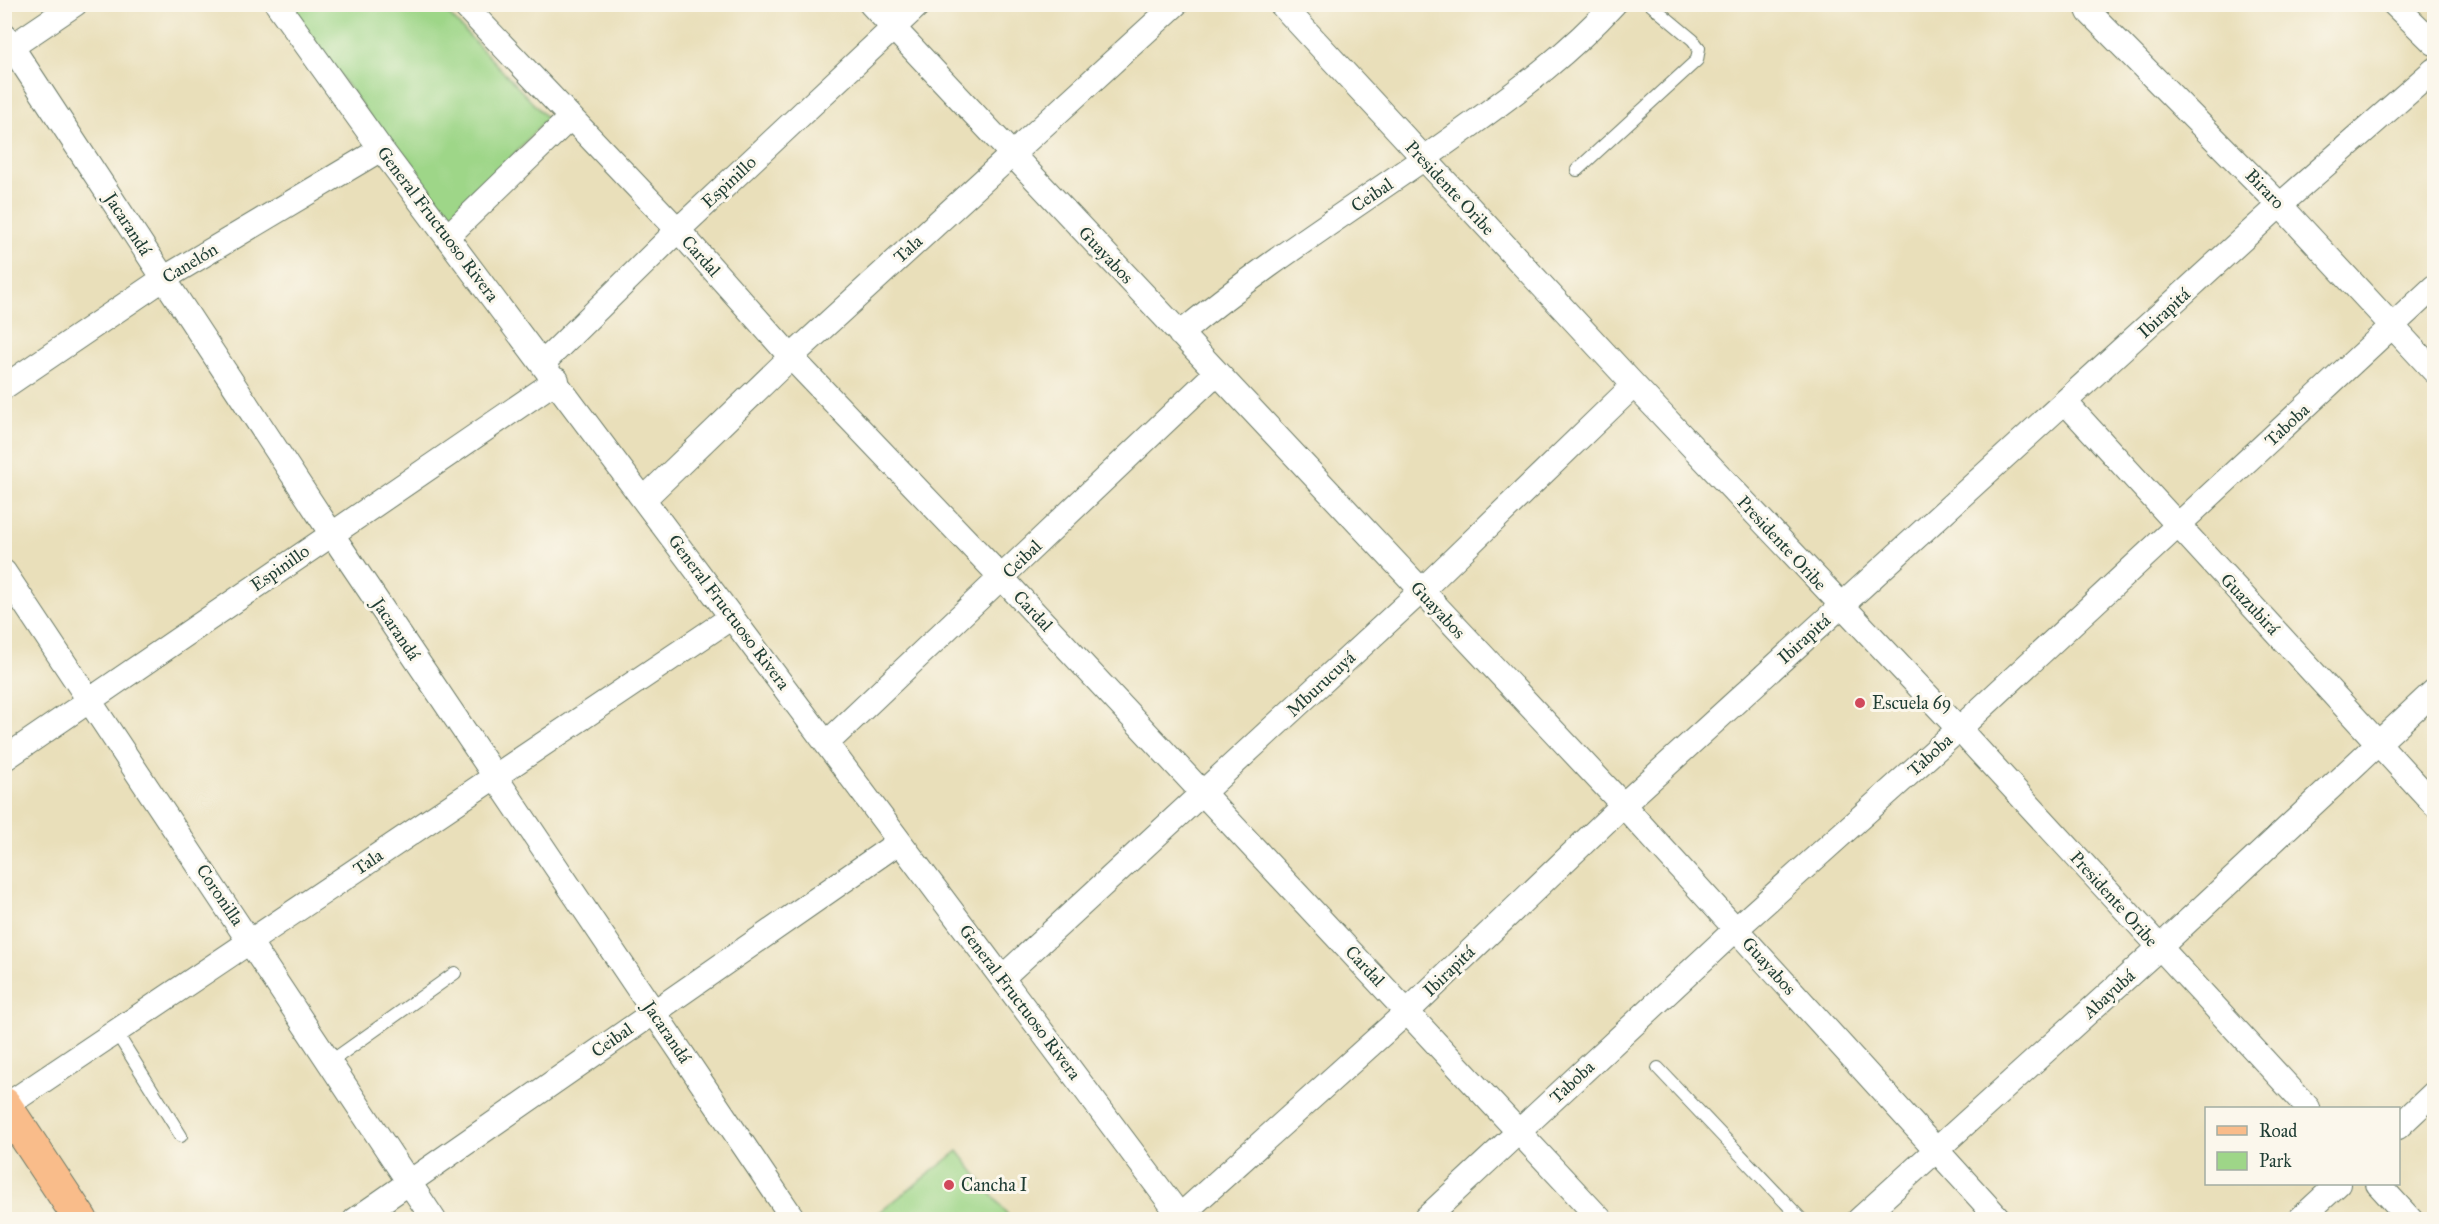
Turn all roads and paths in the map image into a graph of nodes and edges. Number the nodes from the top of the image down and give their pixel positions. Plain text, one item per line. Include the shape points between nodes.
1 (75, 4) edge
2 (277, 4) edge
3 (463, 4) edge
4 (871, 4) edge
5 (919, 4) edge
6 (1176, 4) edge
7 (1281, 4) edge
8 (1614, 4) edge
9 (1650, 4) edge
10 (2394, 4) edge
11 (2088, 8) edge
12 (892, 28) junction
13 (2434, 43) edge
14 (7, 44) edge
15 (2434, 70) edge
16 (570, 118) junction
17 (381, 149) junction
18 (1012, 154) junction
19 (1424, 160) junction
20 (1577, 170) dead end
21 (2280, 205) junction
22 (678, 230) junction
23 (447, 237) junction
24 (164, 279) junction
25 (2434, 287) edge
26 (2393, 326) junction
27 (1180, 334) junction
28 (791, 357) junction
29 (2434, 371) edge
30 (550, 372) junction
31 (1216, 373) junction
32 (1634, 386) junction
33 (4, 387) edge
34 (2066, 403) junction
35 (645, 498) junction
36 (2178, 527) junction
37 (331, 533) junction
38 (4, 572) edge
39 (1002, 578) junction
40 (1421, 591) junction
41 (1840, 606) junction
42 (732, 617) junction
43 (2434, 691) edge
44 (89, 700) junction
45 (1959, 729) junction
46 (827, 743) junction
47 (2378, 744) junction
48 (4, 759) edge
49 (497, 777) junction
50 (1203, 793) junction
51 (2434, 804) edge
52 (1623, 805) junction
53 (899, 842) junction
54 (1736, 929) junction
55 (250, 941) junction
56 (2159, 948) junction
57 (455, 974) dead end
58 (1003, 977) junction
59 (653, 1011) junction
60 (1408, 1011) junction
61 (116, 1032) junction
62 (330, 1062) junction
63 (1658, 1068) dead end
64 (2434, 1093) edge
65 (2307, 1107) edge
66 (5, 1113) edge
67 (2400, 1125) edge
68 (1519, 1131) junction
69 (181, 1136) dead end
70 (1938, 1150) junction
71 (410, 1182) junction
72 (2337, 1185) edge
73 (2379, 1185) edge
74 (1181, 1218) edge
75 (62, 1220) edge
76 (81, 1220) edge
77 (354, 1220) edge
78 (434, 1220) edge
79 (794, 1220) edge
80 (1424, 1220) edge
81 (1601, 1220) edge
82 (1802, 1220) edge
83 (1859, 1220) edge
84 (2001, 1220) edge
85 (2299, 1220) edge
86 (2411, 1220) edge

1 - 14 street
2 - 17 street, General Fructuoso Rivera
3 - 16 street, Cardal
4 - 12 street, Guayabos
5 - 12 street, Espinillo
6 - 18 street, Tala
7 - 19 street, Presidente Oribe
8 - 19 street, Ceibal via 1544,72
9 - 20 lane via 1694,40 1699,48 1697,60
10 - 13 street
11 - 21 street, Biraro
12 - 18 street, Guayabos
12 - 22 street, Espinillo
14 - 24 street, Jacarandá
15 - 21 street, Ibirapitá
16 - 22 street, Cardal
16 - 23 street
17 - 23 street, General Fructuoso Rivera
17 - 24 street, Canelón
18 - 27 street, Guayabos
18 - 28 street, Tala
19 - 27 street, Ceibal via 1262,269
19 - 32 street, Presidente Oribe
21 - 26 street, Biraro
21 - 34 street, Ibirapitá
22 - 28 street, Cardal
22 - 30 street, Espinillo
23 - 30 street, General Fructuoso Rivera
24 - 33 street, Canelón
24 - 37 street, Jacarandá
25 - 26 street, Taboba
26 - 29 street, Biraro
26 - 36 street, Taboba
27 - 31 street, Guayabos
28 - 35 street, Tala
28 - 39 street, Cardal
30 - 35 street, General Fructuoso Rivera
30 - 37 street, Espinillo
31 - 39 street, Ceibal
31 - 40 street, Guayabos
32 - 40 street, Mburucuyá
32 - 41 street, Presidente Oribe
34 - 36 street, Guazubirá
34 - 41 street, Ibirapitá
35 - 42 street, General Fructuoso Rivera
36 - 45 street, Taboba
36 - 47 street, Guazubirá
37 - 44 street, Espinillo
37 - 49 street, Jacarandá
38 - 44 street, Coronilla
39 - 46 street, Ceibal
39 - 50 street, Cardal
40 - 50 street, Mburucuyá
40 - 52 street, Guayabos
41 - 45 street, Presidente Oribe
41 - 52 street, Ibirapitá
42 - 46 street, General Fructuoso Rivera
42 - 49 street, Tala
43 - 47 street, Abayubá
44 - 48 street, Espinillo
44 - 55 street, Coronilla
45 - 54 street, Taboba
45 - 56 street, Presidente Oribe
46 - 53 street, General Fructuoso Rivera
47 - 51 street, Guazubirá
47 - 56 street, Abayubá
49 - 55 street, Tala
49 - 59 street, Jacarandá
50 - 58 street, Mburucuyá
50 - 60 street, Cardal
52 - 54 street, Guayabos
52 - 60 street, Ibirapitá
53 - 58 street, General Fructuoso Rivera
53 - 59 street, Ceibal
54 - 68 street, Taboba
54 - 70 street, Guayabos
55 - 61 street, Tala
55 - 62 street, Coronilla
56 - 65 street, Presidente Oribe
56 - 70 street, Abayubá
57 - 62 lane
58 - 74 street, General Fructuoso Rivera
59 - 71 street, Ceibal
59 - 79 street, Jacarandá
60 - 68 street, Cardal
60 - 74 street, Ibirapitá
61 - 66 street, Tala
61 - 69 lane
62 - 71 street, Coronilla
63 - 82 lane
64 - 67 street
66 - 75 main road
66 - 76 main road
68 - 80 street, Taboba
68 - 81 street, Cardal
70 - 83 street, Abayubá
70 - 84 street, Guayabos
71 - 77 street, Ceibal
71 - 78 street, Coronilla
72 - 85 street
73 - 86 street

